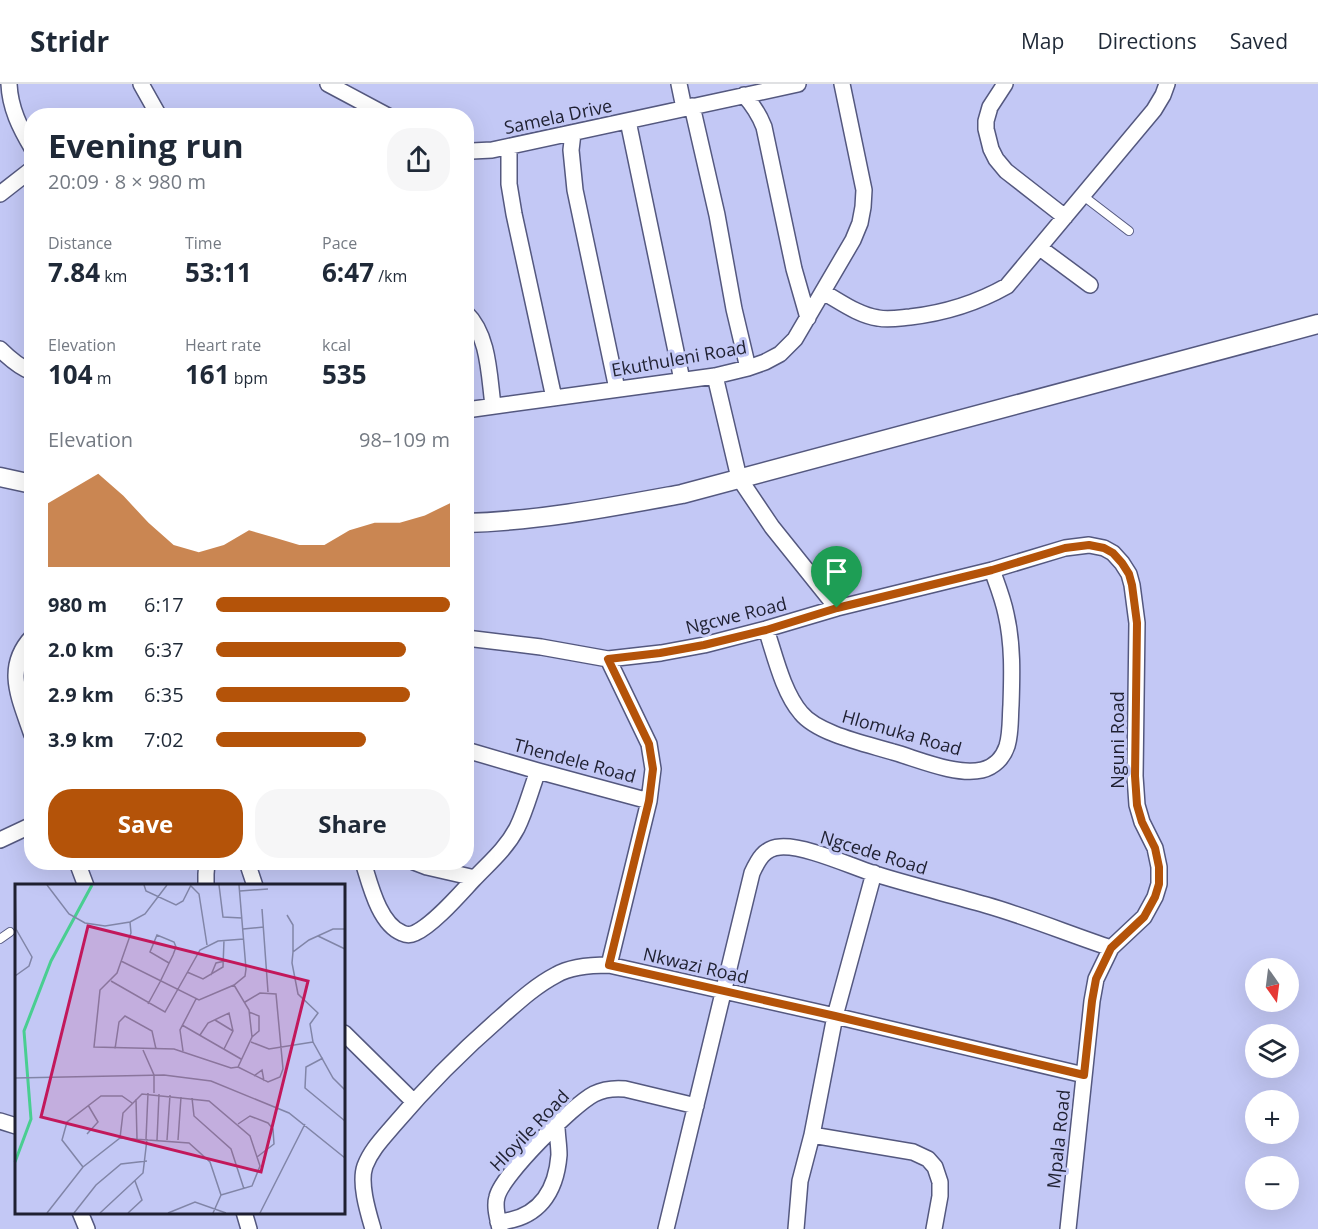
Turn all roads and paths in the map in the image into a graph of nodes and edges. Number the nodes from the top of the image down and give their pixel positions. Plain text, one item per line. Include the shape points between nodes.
1 (9, 84) edge
2 (141, 84) edge
3 (328, 84) edge
4 (679, 84) edge
5 (798, 84) edge
6 (842, 84) edge
7 (1005, 84) edge
8 (1167, 84) edge
9 (744, 95) junction
10 (688, 107) junction
11 (154, 108) edge
12 (373, 108) edge
13 (628, 121) junction
14 (24, 133) edge
15 (573, 133) junction
16 (509, 147) junction
17 (474, 151) edge
18 (24, 176) edge
19 (0, 194) edge
20 (1082, 195) junction
21 (1065, 217) junction
22 (1129, 231) dead end
23 (1040, 248) junction
24 (1090, 285) dead end
25 (823, 292) junction
26 (808, 318) junction
27 (474, 323) edge
28 (1318, 324) edge
29 (0, 349) edge
30 (24, 368) edge
31 (748, 368) junction
32 (715, 376) junction
33 (682, 381) junction
34 (617, 389) junction
35 (554, 398) junction
36 (493, 405) junction
37 (474, 409) edge
38 (0, 477) edge
39 (739, 478) junction
40 (24, 482) edge
41 (474, 522) edge
42 (1113, 553) joint
43 (992, 570) junction
44 (837, 608) junction
45 (766, 630) junction
46 (474, 639) edge
47 (24, 647) edge
48 (608, 659) junction
49 (24, 712) edge
50 (474, 752) edge
51 (538, 771) junction
52 (649, 801) junction
53 (24, 829) edge
54 (0, 840) edge
55 (80, 870) edge
56 (365, 870) edge
57 (440, 870) edge
58 (874, 873) junction
59 (475, 878) junction
60 (86, 884) edge
61 (10, 932) dead end
62 (0, 939) edge
63 (1111, 948) junction
64 (609, 965) junction
65 (724, 992) junction
66 (835, 1016) junction
67 (345, 1034) edge
68 (1084, 1075) junction
69 (414, 1102) junction
70 (696, 1106) junction
71 (0, 1121) edge
72 (15, 1126) edge
73 (557, 1126) junction
74 (812, 1135) junction
75 (81, 1214) edge
76 (245, 1214) edge
77 (499, 1225) edge
78 (87, 1229) edge
79 (249, 1229) edge
80 (373, 1229) edge
81 (666, 1229) edge
82 (796, 1229) edge
83 (934, 1229) edge
84 (1068, 1229) edge

1 - 14 street via 14,115
2 - 11 street
3 - 12 street
4 - 10 street
5 - 9 street, Samela Drive
6 - 25 street, Ekuthuleni Road via 864,190 863,207 853,240
7 - 21 street via 986,121 991,149 1006,171
8 - 20 street via 1154,110
9 - 10 street, Samela Drive
9 - 26 street via 764,127
10 - 13 street, Samela Drive
10 - 31 street via 717,214
13 - 15 street, Samela Drive
13 - 33 street
15 - 16 street, Samela Drive
15 - 34 street via 575,190
16 - 17 street, Samela Drive
16 - 35 street via 514,214
18 - 19 street
20 - 21 street
20 - 22 lane
21 - 23 street
23 - 24 street
23 - 25 street via 1007,286 990,296 960,308 922,316 877,318
25 - 26 street, Ekuthuleni Road
26 - 31 street, Ekuthuleni Road via 780,354
27 - 36 street via 482,337
28 - 39 street
29 - 30 street
31 - 32 street, Ekuthuleni Road
32 - 33 street, Ekuthuleni Road
32 - 39 street
33 - 34 street, Ekuthuleni Road
34 - 35 street, Ekuthuleni Road
35 - 36 street, Ekuthuleni Road
36 - 37 street, Ekuthuleni Road
38 - 40 street
39 - 41 street via 682,494 603,508
39 - 44 street via 772,527
42 - 43 street, Ngcwe Road via 1089,545 1065,548
42 - 63 street, Nguni Road via 1129,574 1132,585 1137,623 1137,805 1155,848 1159,884 1144,917
43 - 44 street, Ngcwe Road
43 - 45 street, Hlomuka Road via 1006,613 1011,645 1010,729 1001,757 984,770 948,768 811,723 791,697
44 - 45 street, Ngcwe Road
45 - 48 street, Ngcwe Road via 704,645
46 - 48 street, Ngcwe Road
47 - 49 street via 16,664 18,694
48 - 52 street via 649,744 653,769
50 - 51 street, Thendele Road
51 - 52 street, Thendele Road
51 - 59 street via 518,827 504,849
52 - 64 street, Thendele Road
53 - 54 street
55 - 60 street
56 - 59 street via 384,917 397,931 410,935 424,927
57 - 59 street
58 - 63 street, Ngcede Road
58 - 65 street, Ngcede Road via 794,848 765,852 752,873
58 - 66 street
61 - 62 lane
63 - 68 street, Mpala Road via 1096,979
64 - 65 street, Nkwazi Road
64 - 69 street, Nkwazi Road via 591,965 557,974 530,991
65 - 66 street, Nkwazi Road
65 - 70 street
66 - 68 street, Nkwazi Road
66 - 74 street
67 - 69 street
68 - 84 street, Mpala Road
69 - 80 street, Nkwazi Road via 372,1151 364,1168 366,1206
70 - 73 street, Hloyile Road via 615,1088 580,1103
70 - 81 street
71 - 72 street
73 - 77 street, Hloyile Road via 502,1185 496,1197
73 - 77 street via 559,1154 546,1197 528,1214
74 - 82 street via 800,1181
74 - 83 street via 913,1152 928,1159 940,1182
75 - 78 street
76 - 79 street

